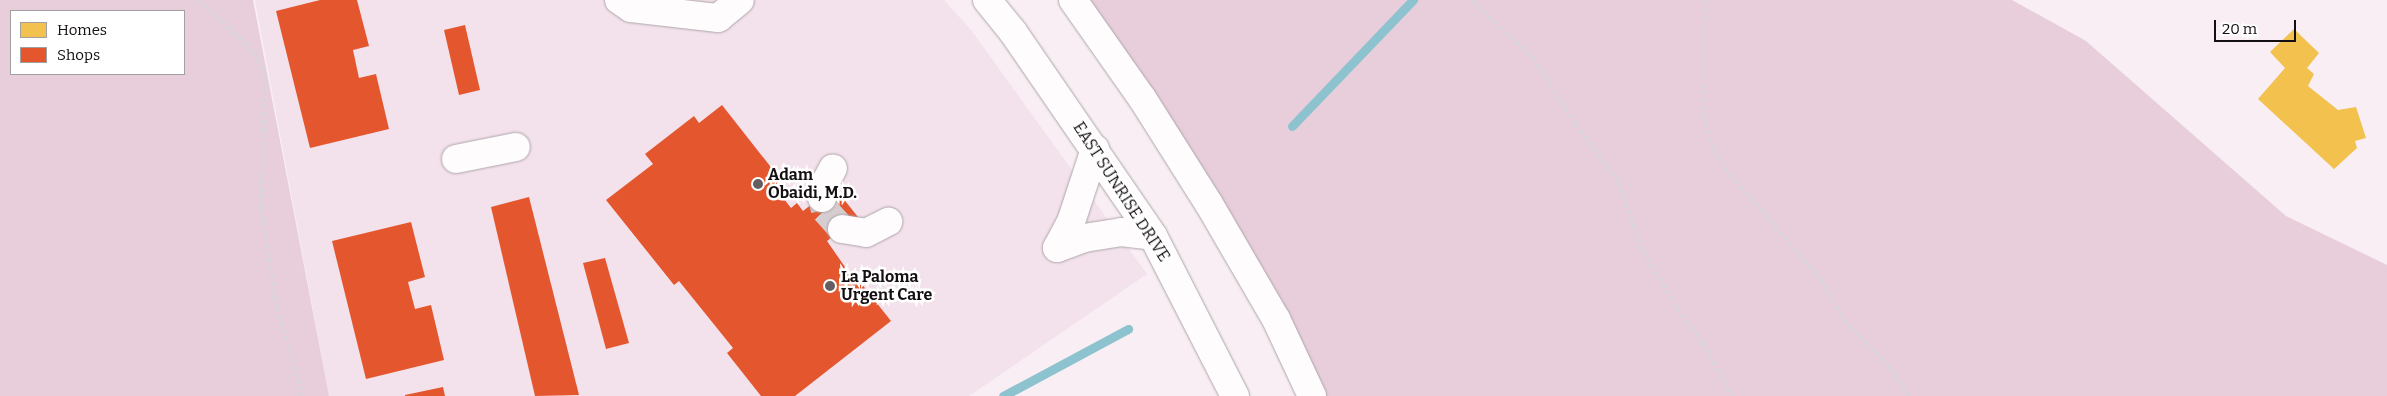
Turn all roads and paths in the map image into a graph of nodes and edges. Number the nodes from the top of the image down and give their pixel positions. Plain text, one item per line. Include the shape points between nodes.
1 (198, 0) edge
2 (619, 0) edge
3 (740, 0) edge
4 (986, 0) edge
5 (1073, 0) edge
6 (1471, 0) edge
7 (1705, 0) edge
8 (516, 147) dead end
9 (1095, 149) junction
10 (456, 159) dead end
11 (834, 168) dead end
12 (822, 198) dead end
13 (888, 222) dead end
14 (842, 229) tunnel mouth
15 (1153, 236) junction
16 (300, 396) edge
17 (1235, 396) edge
18 (1312, 396) edge
19 (1732, 396) edge
20 (1909, 396) edge

1 - 16 path via 245,42 258,58 264,74 261,206 277,308 300,384
2 - 3 main road via 631,8 718,18
4 - 9 main road, EAST SUNRISE DRIVE
5 - 18 main road via 1142,98 1209,204 1276,319
6 - 19 path via 1533,57 1562,104 1618,181 1643,251 1677,308 1702,341
7 - 20 path via 1704,115 1713,148 1730,174 1821,279 1844,320 1890,367
8 - 10 main road
9 - 15 main road, EAST SUNRISE DRIVE
9 - 15 main road via 1071,222 1058,248 1084,238 1121,232
11 - 12 main road via 823,187
13 - 14 main road via 866,233
15 - 17 main road, EAST SUNRISE DRIVE

